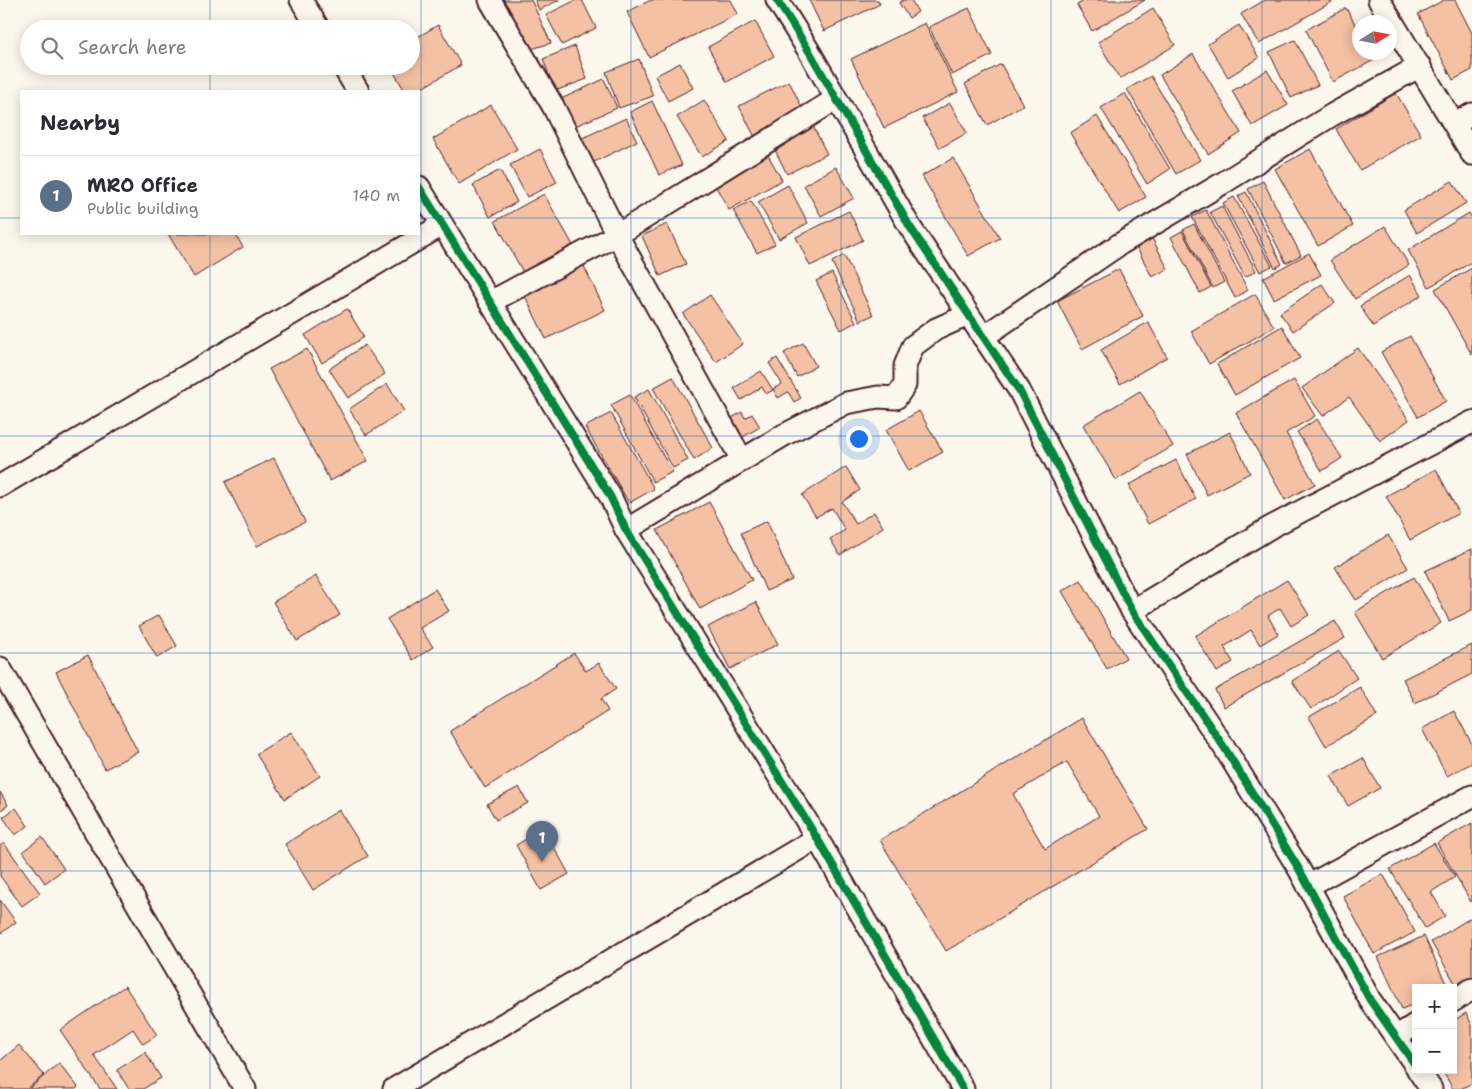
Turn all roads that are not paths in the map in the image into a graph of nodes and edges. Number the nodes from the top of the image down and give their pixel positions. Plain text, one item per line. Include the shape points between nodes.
1 (302, 0) edge
2 (490, 0) edge
3 (777, 0) edge
4 (1379, 0) edge
5 (314, 20) edge
6 (1420, 66) junction
7 (348, 75) edge
8 (357, 90) edge
9 (836, 99) junction
10 (1463, 119) edge
11 (1472, 154) edge
12 (420, 189) edge
13 (442, 224) junction
14 (617, 235) junction
15 (490, 302) junction
16 (968, 315) junction
17 (983, 337) junction
18 (1472, 422) edge
19 (742, 460) junction
20 (0, 486) edge
21 (626, 530) junction
22 (1132, 611) junction
23 (0, 668) edge
24 (1472, 796) edge
25 (817, 838) junction
26 (1308, 886) junction
27 (1472, 989) edge
28 (1457, 998) edge
29 (1412, 1027) edge
30 (1396, 1037) junction
31 (1412, 1060) edge
32 (1421, 1074) edge
33 (245, 1089) edge
34 (394, 1089) edge
35 (963, 1089) edge
36 (1431, 1089) edge

1 - 5 street
2 - 14 street via 553,106
3 - 9 street
4 - 6 street
6 - 10 street
6 - 17 street via 1332,115 1120,244
7 - 8 street
9 - 14 street
9 - 16 street via 910,227
10 - 11 street
12 - 13 street
13 - 15 street
13 - 20 street
14 - 15 street
14 - 19 street
15 - 21 street via 610,496
16 - 17 street
16 - 19 street via 936,328 913,346 905,366 905,385 896,398 878,397 846,403
17 - 22 street via 1019,390
18 - 22 street via 1271,527
19 - 21 street
21 - 25 street
22 - 26 street via 1224,747
23 - 33 street
24 - 26 street
25 - 34 street
25 - 35 street
26 - 30 street via 1370,1000
27 - 28 street
29 - 30 street
30 - 31 street
32 - 36 street

